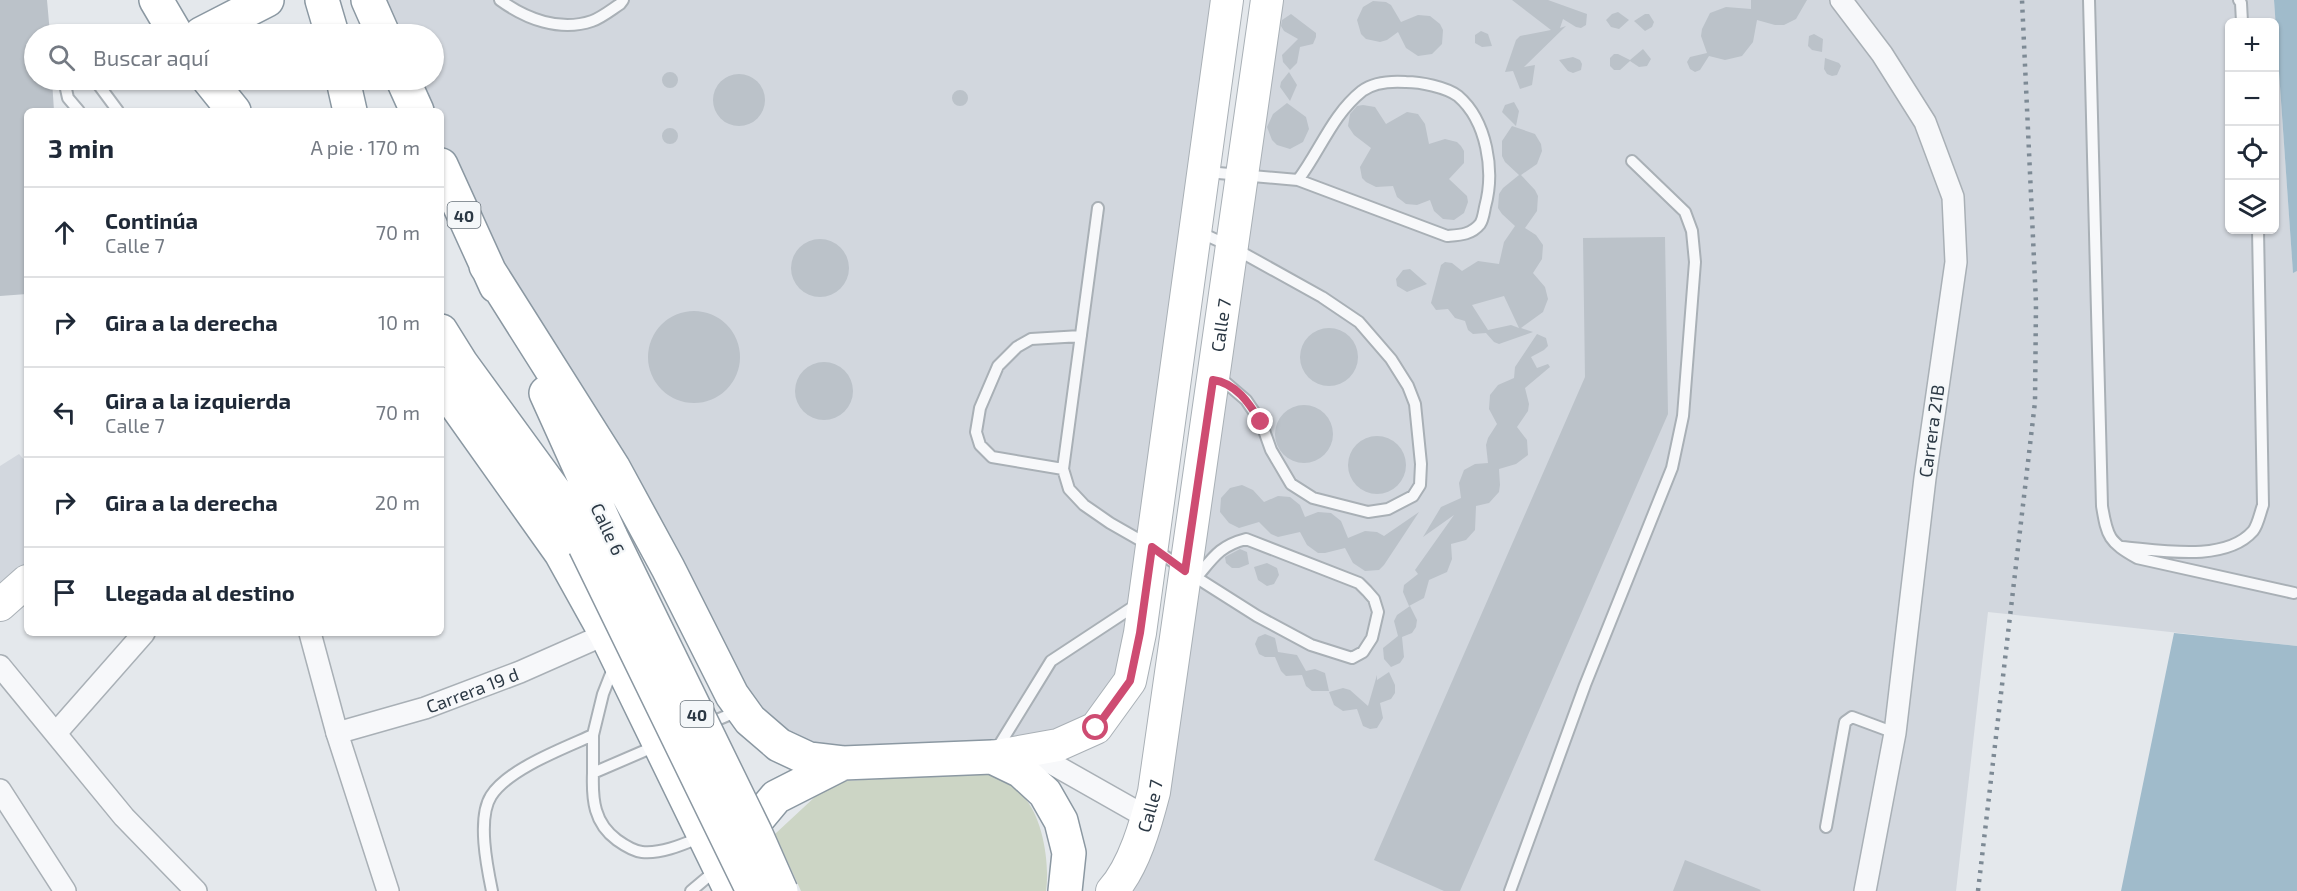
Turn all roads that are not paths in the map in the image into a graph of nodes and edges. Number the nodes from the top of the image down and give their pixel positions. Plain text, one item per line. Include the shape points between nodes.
1 (156, 0) edge
2 (267, 0) edge
3 (368, 0) edge
4 (500, 0) edge
5 (622, 0) edge
6 (1227, 0) edge
7 (1268, 0) edge
8 (1840, 0) edge
9 (2090, 0) edge
10 (2239, 0) edge
11 (2242, 18) edge
12 (170, 24) edge
13 (220, 24) edge
14 (379, 24) edge
15 (66, 90) edge
16 (102, 90) edge
17 (217, 90) edge
18 (345, 90) edge
19 (408, 90) edge
20 (76, 108) edge
21 (116, 108) edge
22 (232, 108) edge
23 (349, 108) edge
24 (416, 108) edge
25 (1632, 161) dead end
26 (444, 172) edge
27 (1204, 172) junction
28 (1242, 175) junction
29 (1298, 180) junction
30 (1098, 208) dead end
31 (1196, 230) junction
32 (2258, 234) edge
33 (1232, 247) junction
34 (486, 266) junction
35 (444, 336) edge
36 (1081, 336) junction
37 (1213, 380) junction
38 (444, 388) edge
39 (1063, 468) junction
40 (598, 541) junction
41 (1152, 547) junction
42 (2118, 547) junction
43 (1191, 575) junction
44 (24, 584) edge
45 (2294, 593) dead end
46 (1145, 600) junction
47 (0, 605) edge
48 (141, 636) edge
49 (311, 636) edge
50 (611, 646) junction
51 (0, 666) edge
52 (741, 710) junction
53 (337, 732) junction
54 (1895, 732) junction
55 (56, 733) junction
56 (592, 735) junction
57 (659, 745) junction
58 (1028, 750) junction
59 (992, 757) junction
60 (843, 763) junction
61 (592, 773) junction
62 (0, 790) edge
63 (1148, 818) junction
64 (1826, 827) dead end
65 (704, 836) junction
66 (725, 879) edge
67 (65, 891) edge
68 (196, 891) edge
69 (388, 891) edge
70 (492, 891) edge
71 (691, 891) edge
72 (753, 891) edge
73 (781, 891) edge
74 (1065, 891) edge
75 (1112, 891) edge
76 (1510, 891) edge
77 (1865, 891) edge

1 - 12 highway
2 - 13 highway
3 - 14 highway
4 - 5 lane via 515,11 568,26 593,21
6 - 27 main road
7 - 28 main road, Calle 7
8 - 54 street, Carrera 21B via 1882,54 1925,122 1953,197 1956,262
9 - 42 lane via 2102,506 2106,531
10 - 11 lane
15 - 20 lane
16 - 21 lane
17 - 22 highway
18 - 23 highway
19 - 24 highway
25 - 76 lane via 1685,212 1692,231 1695,262 1683,416 1672,468 1585,685
26 - 34 highway, Calle 6 / 40
27 - 28 lane
27 - 31 main road
28 - 29 lane
28 - 33 main road, Calle 7
29 - 29 lane via 1340,113 1363,90 1387,81 1423,82 1457,96 1478,123 1490,164 1488,198 1480,223 1468,234 1447,236
30 - 36 lane
31 - 33 lane
31 - 41 main road
32 - 42 lane via 2263,505 2253,531 2236,543 2202,553
33 - 37 main road, Calle 7
33 - 37 lane via 1359,322 1391,359 1414,404 1421,464 1419,485 1413,496 1388,509 1368,512 1313,498 1291,484 1246,400 1225,382
34 - 40 highway, Calle 6 / 40 via 526,347
34 - 52 highway via 613,466
35 - 40 highway, Calle 6 / 40 via 555,492
36 - 39 lane
36 - 39 lane via 1031,339 1017,347 998,366 980,408 976,432 980,445 992,457
37 - 43 main road, Calle 7
38 - 50 highway via 561,553
39 - 41 lane via 1069,489 1084,505
40 - 72 highway, Calle 6 / 40, bridge
40 - 73 highway, Calle 6 / 40, bridge via 755,832
41 - 43 lane
41 - 46 main road
42 - 45 lane via 2137,558
43 - 43 lane via 1228,544 1246,539 1359,583 1374,599 1378,612 1372,638 1363,652 1352,658 1311,645
43 - 63 main road, Calle 7
44 - 47 main road
46 - 58 main road via 1130,681 1096,728 1058,745
46 - 59 lane via 1051,661
48 - 55 street
49 - 53 street
50 - 53 street, Carrera 19 d via 520,672 425,708
50 - 56 lane
50 - 57 highway
51 - 55 street
52 - 57 lane
52 - 60 highway via 779,746 809,759
53 - 69 street
54 - 64 lane via 1852,717 1845,722
54 - 77 street, Carrera 21B
55 - 68 street via 124,817
56 - 61 lane
56 - 70 lane via 506,779 490,797 484,825
57 - 61 lane
57 - 65 highway
58 - 59 main road
58 - 63 street
59 - 60 highway
59 - 74 highway via 1021,771 1045,793 1061,821 1069,853
60 - 66 highway via 776,797 764,809
61 - 65 lane via 592,796 598,818 609,834 625,846 642,852 662,850
62 - 67 street
63 - 75 main road, Calle 7 via 1122,880
65 - 66 highway
66 - 71 lane

